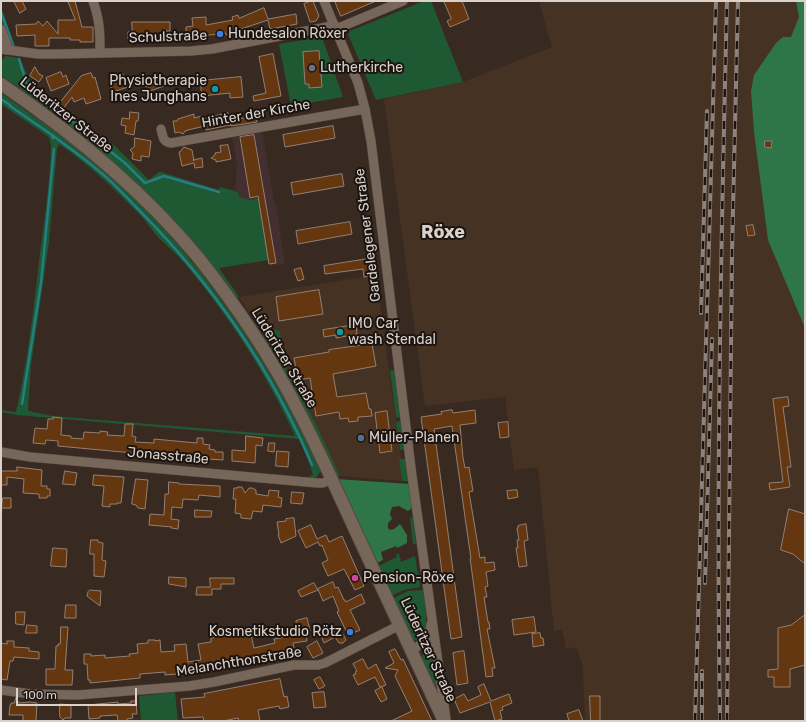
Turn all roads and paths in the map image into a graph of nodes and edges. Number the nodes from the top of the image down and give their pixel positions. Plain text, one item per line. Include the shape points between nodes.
1 (93, 1) edge
2 (324, 1) edge
3 (403, 1) edge
4 (335, 26) junction
5 (1, 29) edge
6 (4, 50) edge
7 (100, 53) junction
8 (1, 84) edge
9 (365, 109) junction
10 (161, 129) dead end
11 (1, 452) edge
12 (332, 478) junction
13 (432, 615) junction
14 (400, 625) junction
15 (412, 650) junction
16 (1, 690) edge
17 (445, 721) edge

1 - 7 street via 99,16
2 - 4 street, Gardelegener Straße
3 - 4 street, Schulstraße
4 - 7 street, Schulstraße via 212,49
4 - 9 street, Gardelegener Straße via 358,83
5 - 6 street via 7,45
6 - 7 street, Schulstraße via 38,54
8 - 12 main road, Lüderitzer Straße via 96,155 134,189 196,256 234,305 271,361
9 - 10 street, Hinter der Kirche via 171,143 163,140
9 - 13 street, Gardelegener Straße
11 - 12 street, Jonasstraße via 316,483 323,483
12 - 14 main road, Lüderitzer Straße
13 - 15 street, Gardelegener Straße via 425,642
13 - 17 street, Gardelegener Straße
14 - 15 main road, Lüderitzer Straße
14 - 16 street, Melanchthonstraße via 326,663 294,665 214,682 78,695 31,694
15 - 17 main road, Lüderitzer Straße

